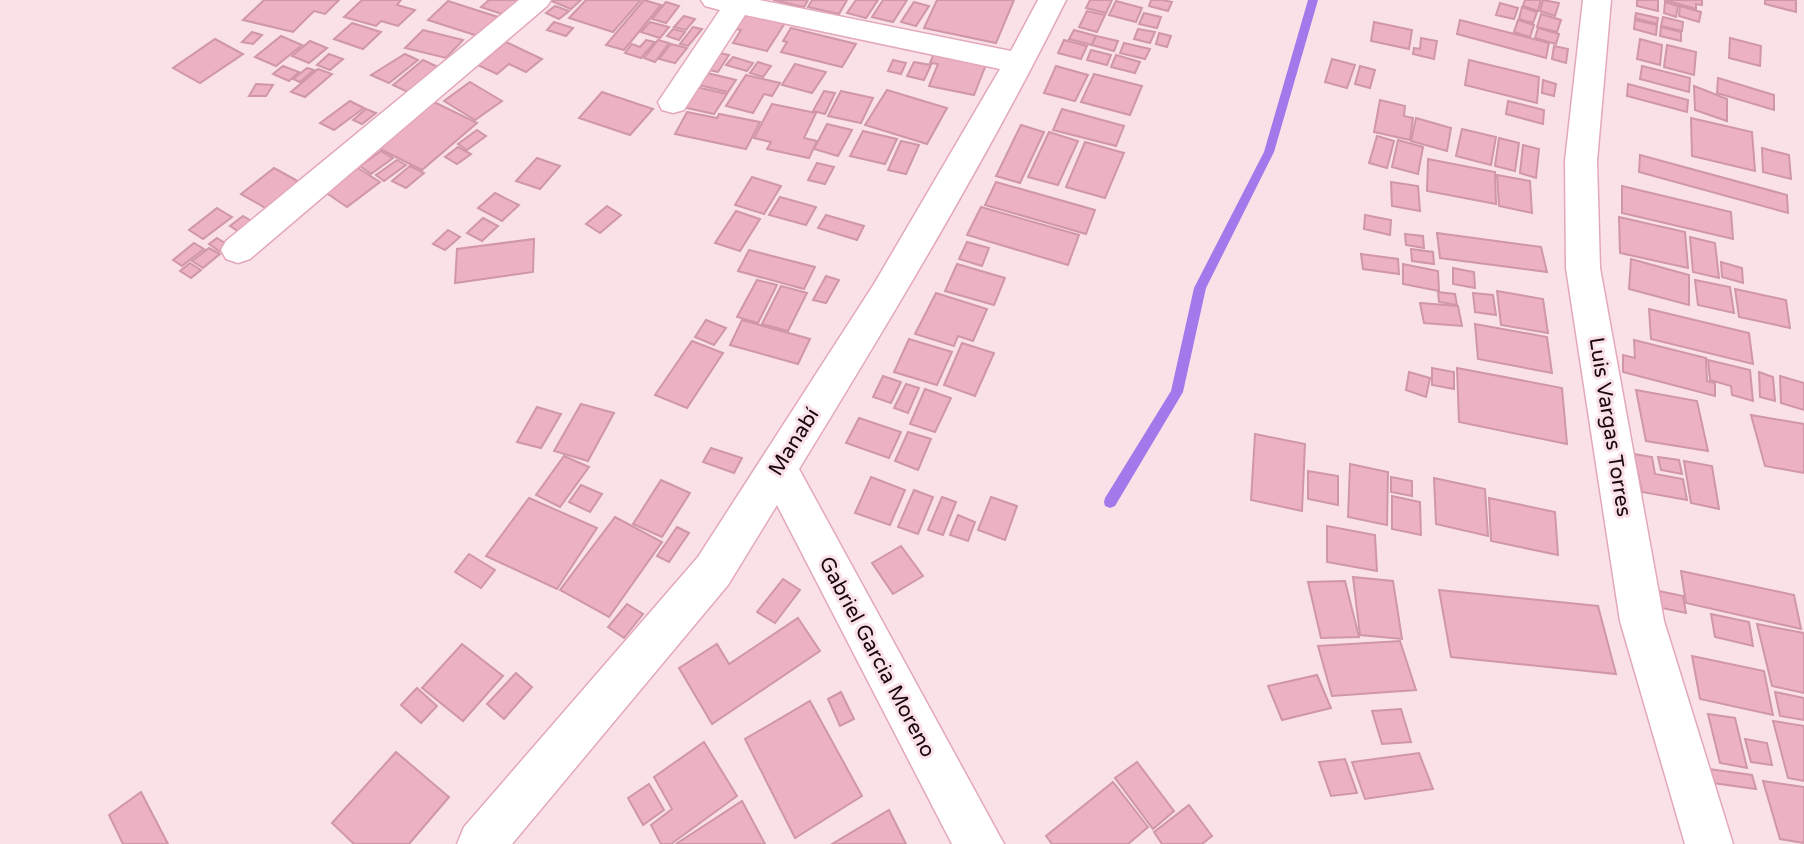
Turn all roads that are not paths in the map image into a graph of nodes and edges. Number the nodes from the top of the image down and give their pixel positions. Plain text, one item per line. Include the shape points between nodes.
1 (537, 0) edge
2 (1052, 0) edge
3 (1597, 0) edge
4 (731, 2) edge
5 (1019, 63) junction
6 (673, 102) dead end
7 (238, 250) dead end
8 (778, 468) junction
9 (481, 844) edge
10 (980, 844) edge
11 (1709, 844) edge

1 - 7 street
2 - 5 street, Manabí
3 - 11 street, Luis Vargas Torres via 1581,161 1583,268 1642,621
4 - 5 street
4 - 6 street
5 - 8 street, Manabí via 887,294
8 - 9 street, Manabí via 713,571
8 - 10 street, Gabriel Garcia Moreno via 958,811

